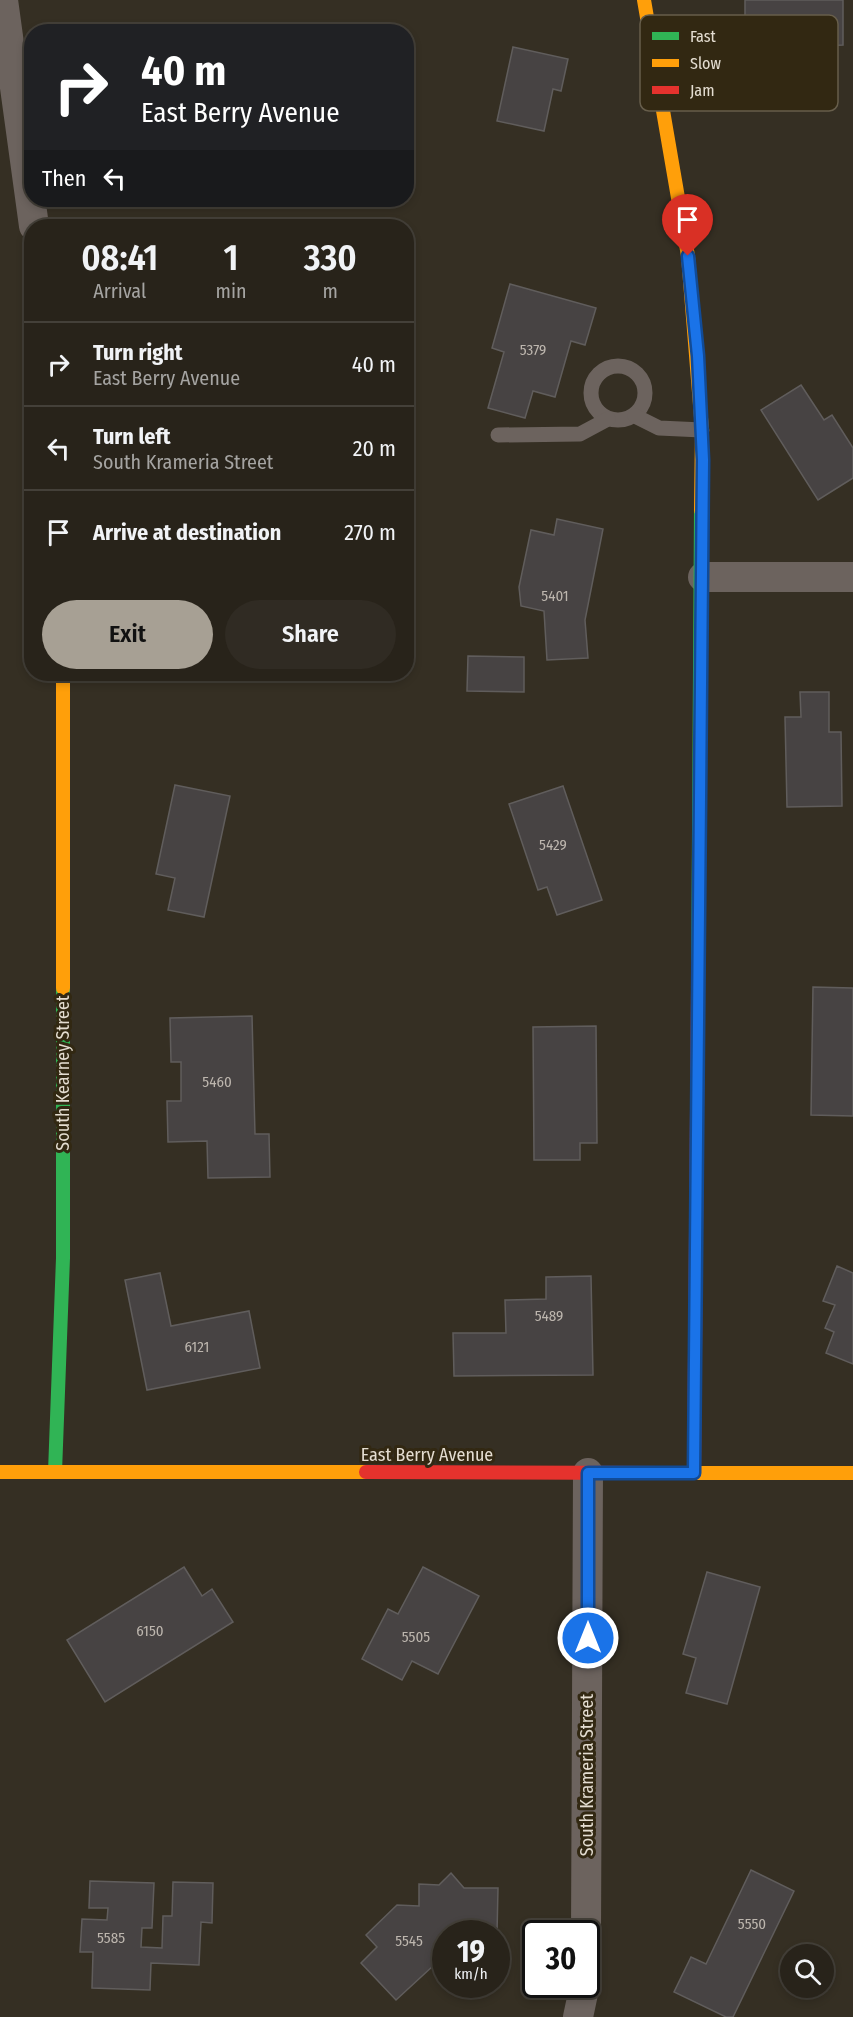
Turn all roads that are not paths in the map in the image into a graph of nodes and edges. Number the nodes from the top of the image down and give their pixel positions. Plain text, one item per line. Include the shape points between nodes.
1 (3, 0) edge
2 (645, 0) edge
3 (648, 15) edge
4 (664, 111) edge
5 (24, 153) edge
6 (634, 416) junction
7 (608, 419) junction
8 (702, 430) junction
9 (498, 435) dead end
10 (703, 577) junction
11 (853, 578) edge
12 (63, 681) edge
13 (0, 1472) edge
14 (56, 1472) junction
15 (588, 1473) junction
16 (694, 1473) junction
17 (853, 1473) edge
18 (586, 1920) edge
19 (582, 1998) edge
20 (578, 2017) edge

1 - 5 street
2 - 3 street
4 - 8 street via 687,246
6 - 7 lane via 626,420
6 - 7 lane via 645,401 645,385 634,371 617,366 600,372 591,388 594,406
6 - 8 lane via 660,428
7 - 9 lane via 580,434
8 - 10 street
10 - 11 street
10 - 16 street
12 - 14 street, South Kearney Street via 63,1258
13 - 14 street, East Berry Avenue
14 - 15 street, East Berry Avenue
15 - 16 street, East Berry Avenue
15 - 18 street, South Krameria Street
16 - 17 street, East Berry Avenue
19 - 20 street

